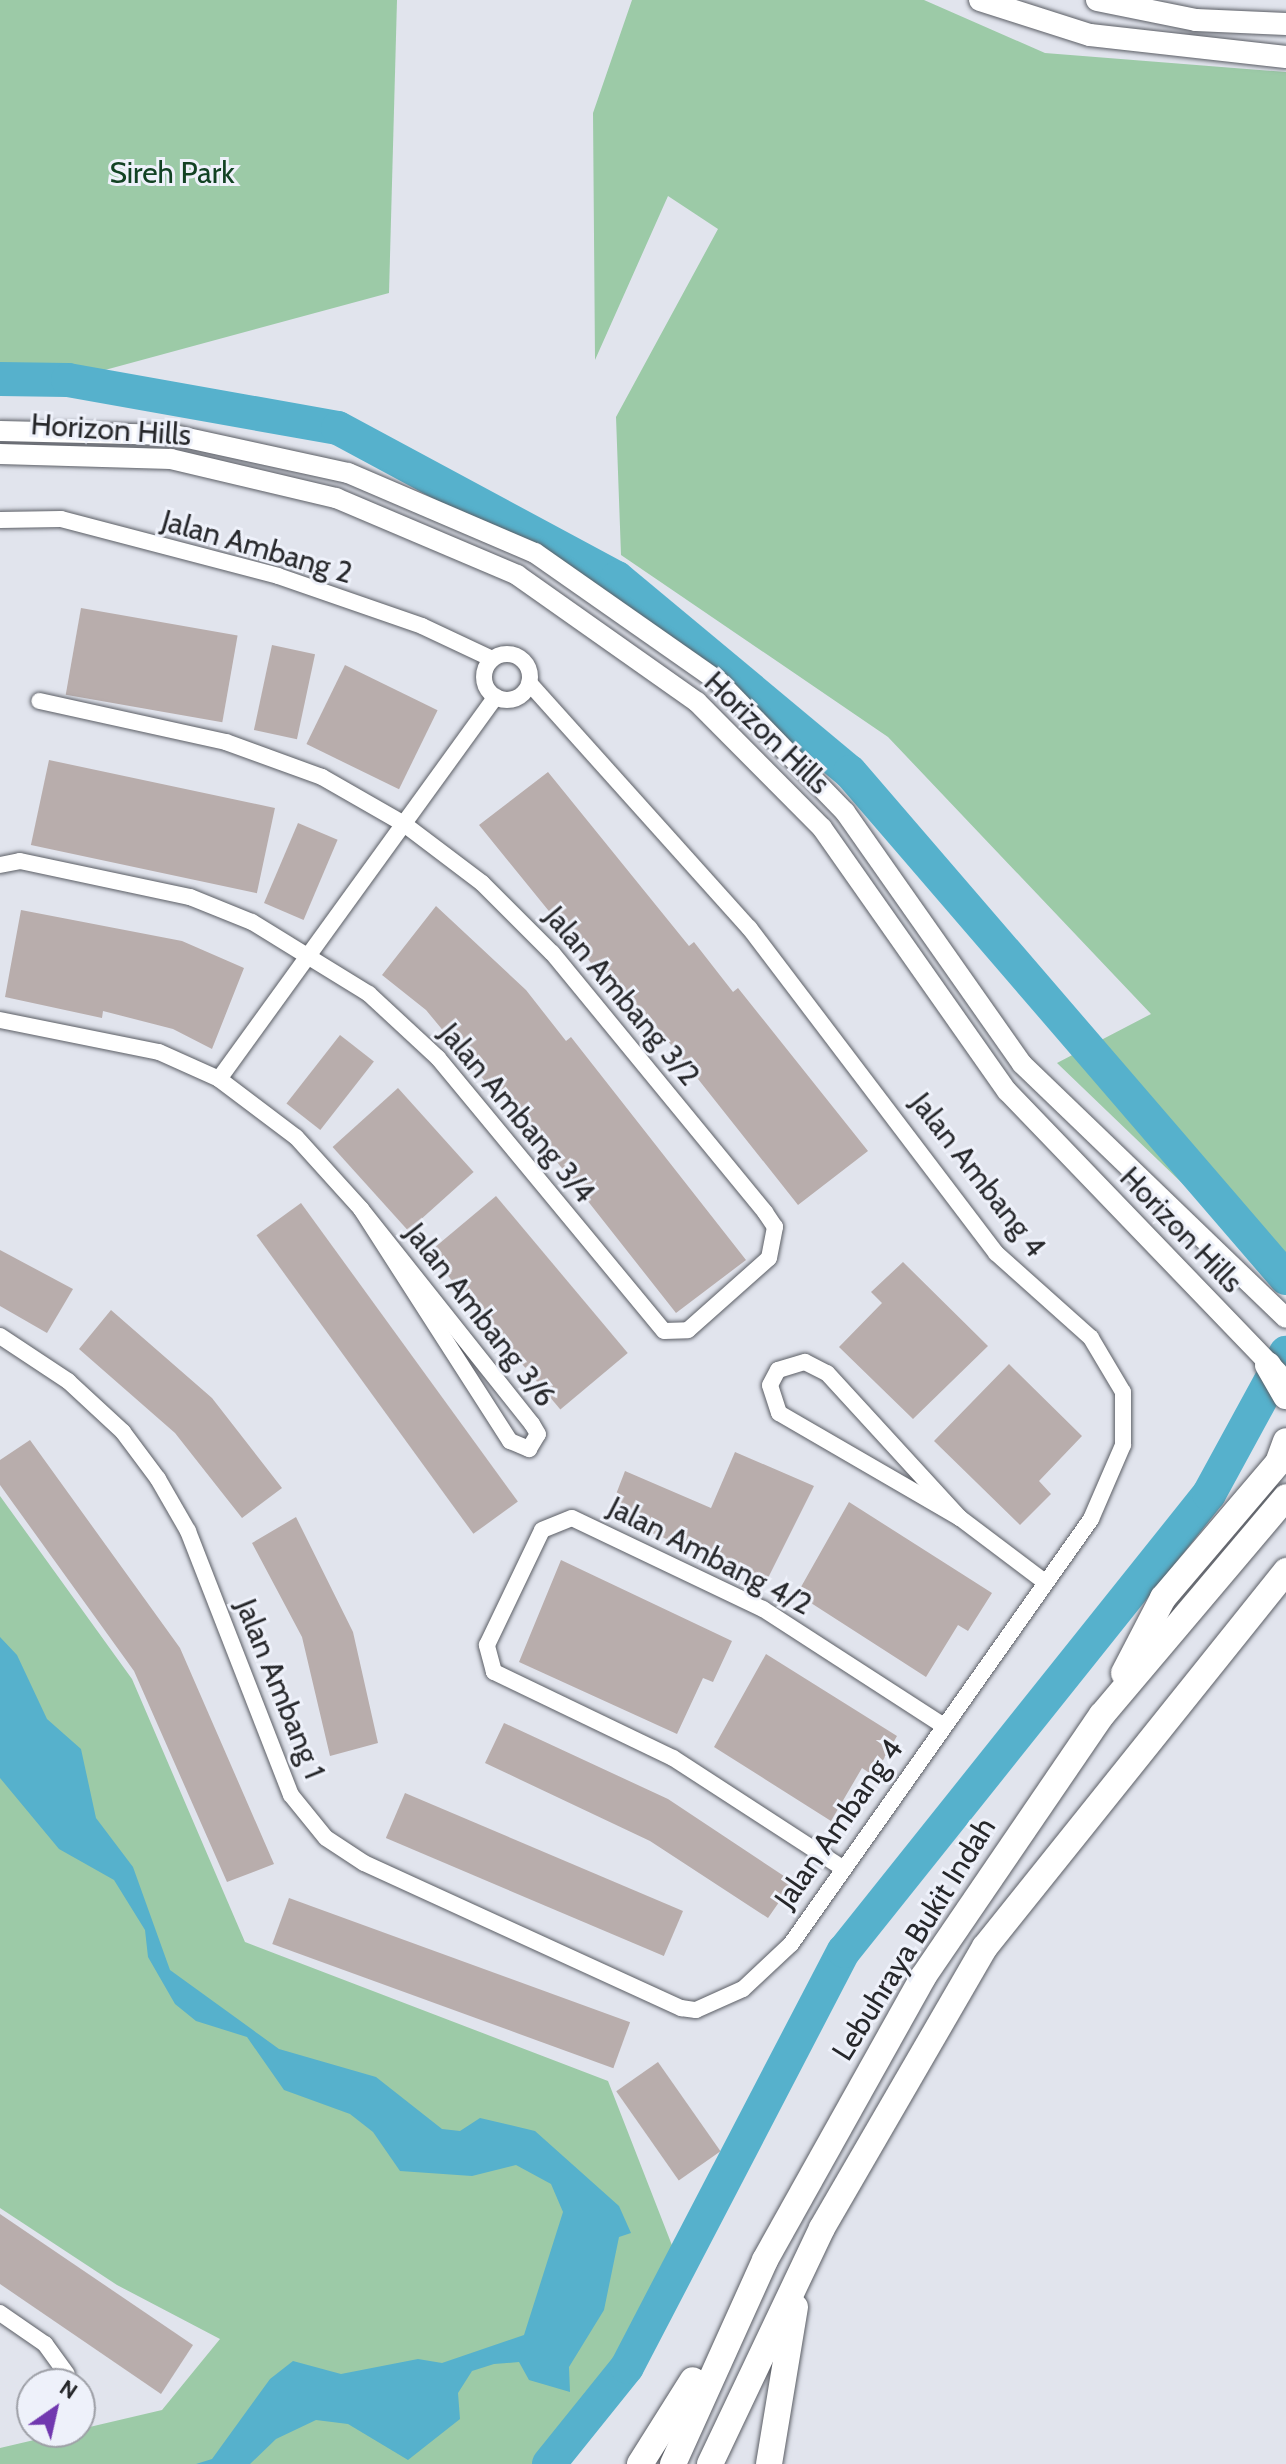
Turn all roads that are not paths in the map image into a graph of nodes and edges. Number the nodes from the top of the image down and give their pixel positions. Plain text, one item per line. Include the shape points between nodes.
1 (980, 0) edge
2 (1097, 0) edge
3 (1286, 24) edge
4 (1286, 57) edge
5 (0, 431) edge
6 (0, 454) edge
7 (0, 520) edge
8 (492, 659) junction
9 (529, 683) junction
10 (496, 697) junction
11 (39, 701) dead end
12 (404, 824) junction
13 (2, 864) edge
14 (306, 952) junction
15 (0, 1020) edge
16 (219, 1079) junction
17 (361, 1209) junction
18 (1286, 1318) edge
19 (664, 1331) joint
20 (0, 1336) edge
21 (1277, 1373) edge
22 (1286, 1396) edge
23 (1286, 1441) edge
24 (1286, 1497) edge
25 (960, 1518) junction
26 (1286, 1571) edge
27 (1045, 1582) junction
28 (1102, 1715) junction
29 (942, 1725) junction
30 (841, 1867) junction
31 (681, 2008) joint
32 (822, 2228) junction
33 (765, 2260) junction
34 (0, 2313) edge
35 (63, 2368) edge
36 (640, 2464) edge
37 (673, 2464) edge
38 (710, 2464) edge
39 (769, 2464) edge

1 - 4 main road via 1090,35
2 - 3 main road via 1196,20
5 - 18 street, Horizon Hills via 174,435 348,473 548,561 729,692 845,812 1022,1064
6 - 21 street, Horizon Hills via 171,459 336,498 517,575 697,702 822,828 1007,1091
7 - 8 street, Jalan Ambang 2 via 61,519 278,576 422,626
8 - 9 street via 519,658
8 - 10 street via 484,680
9 - 10 street via 516,698
9 - 27 street, Jalan Ambang 4 via 749,928 996,1253 1111,1363 1127,1421 1117,1467
10 - 12 street
11 - 12 street, Jalan Ambang 3/2 via 226,742 322,777
12 - 14 street
12 - 19 street, Jalan Ambang 3/2 via 528,927 775,1227 769,1258 688,1330
13 - 14 street, Jalan Ambang 3/4 via 190,897
14 - 16 street
14 - 19 street, Jalan Ambang 3/4 via 369,994 438,1058
15 - 16 street, Jalan Ambang 3/6 via 159,1052
16 - 17 street, Jalan Ambang 3/6 via 296,1137
17 - 17 street, Jalan Ambang 3/6 via 510,1441 529,1449 538,1434 532,1424
20 - 31 street, Jalan Ambang 1 via 68,1381 123,1432 158,1479 188,1531 291,1795 326,1838 364,1863
21 - 22 highway
23 - 28 highway via 1278,1463 1163,1598
24 - 28 highway, Lebuhraya Bukit Indah
25 - 25 street via 827,1373 805,1362 778,1370 770,1385 779,1413
25 - 27 street
26 - 32 highway via 985,1947
27 - 29 street, Jalan Ambang 4
28 - 33 highway, Lebuhraya Bukit Indah via 923,1977
29 - 30 street, Jalan Ambang 4
29 - 30 street, Jalan Ambang 4/2 via 763,1609 572,1518 542,1530 487,1645 505,1683 673,1758
30 - 31 street, Jalan Ambang 4 via 767,1971 715,2003
32 - 38 highway
32 - 39 highway via 789,2328
33 - 36 highway
33 - 37 highway, Lebuhraya Bukit Indah
34 - 35 street via 45,2344

